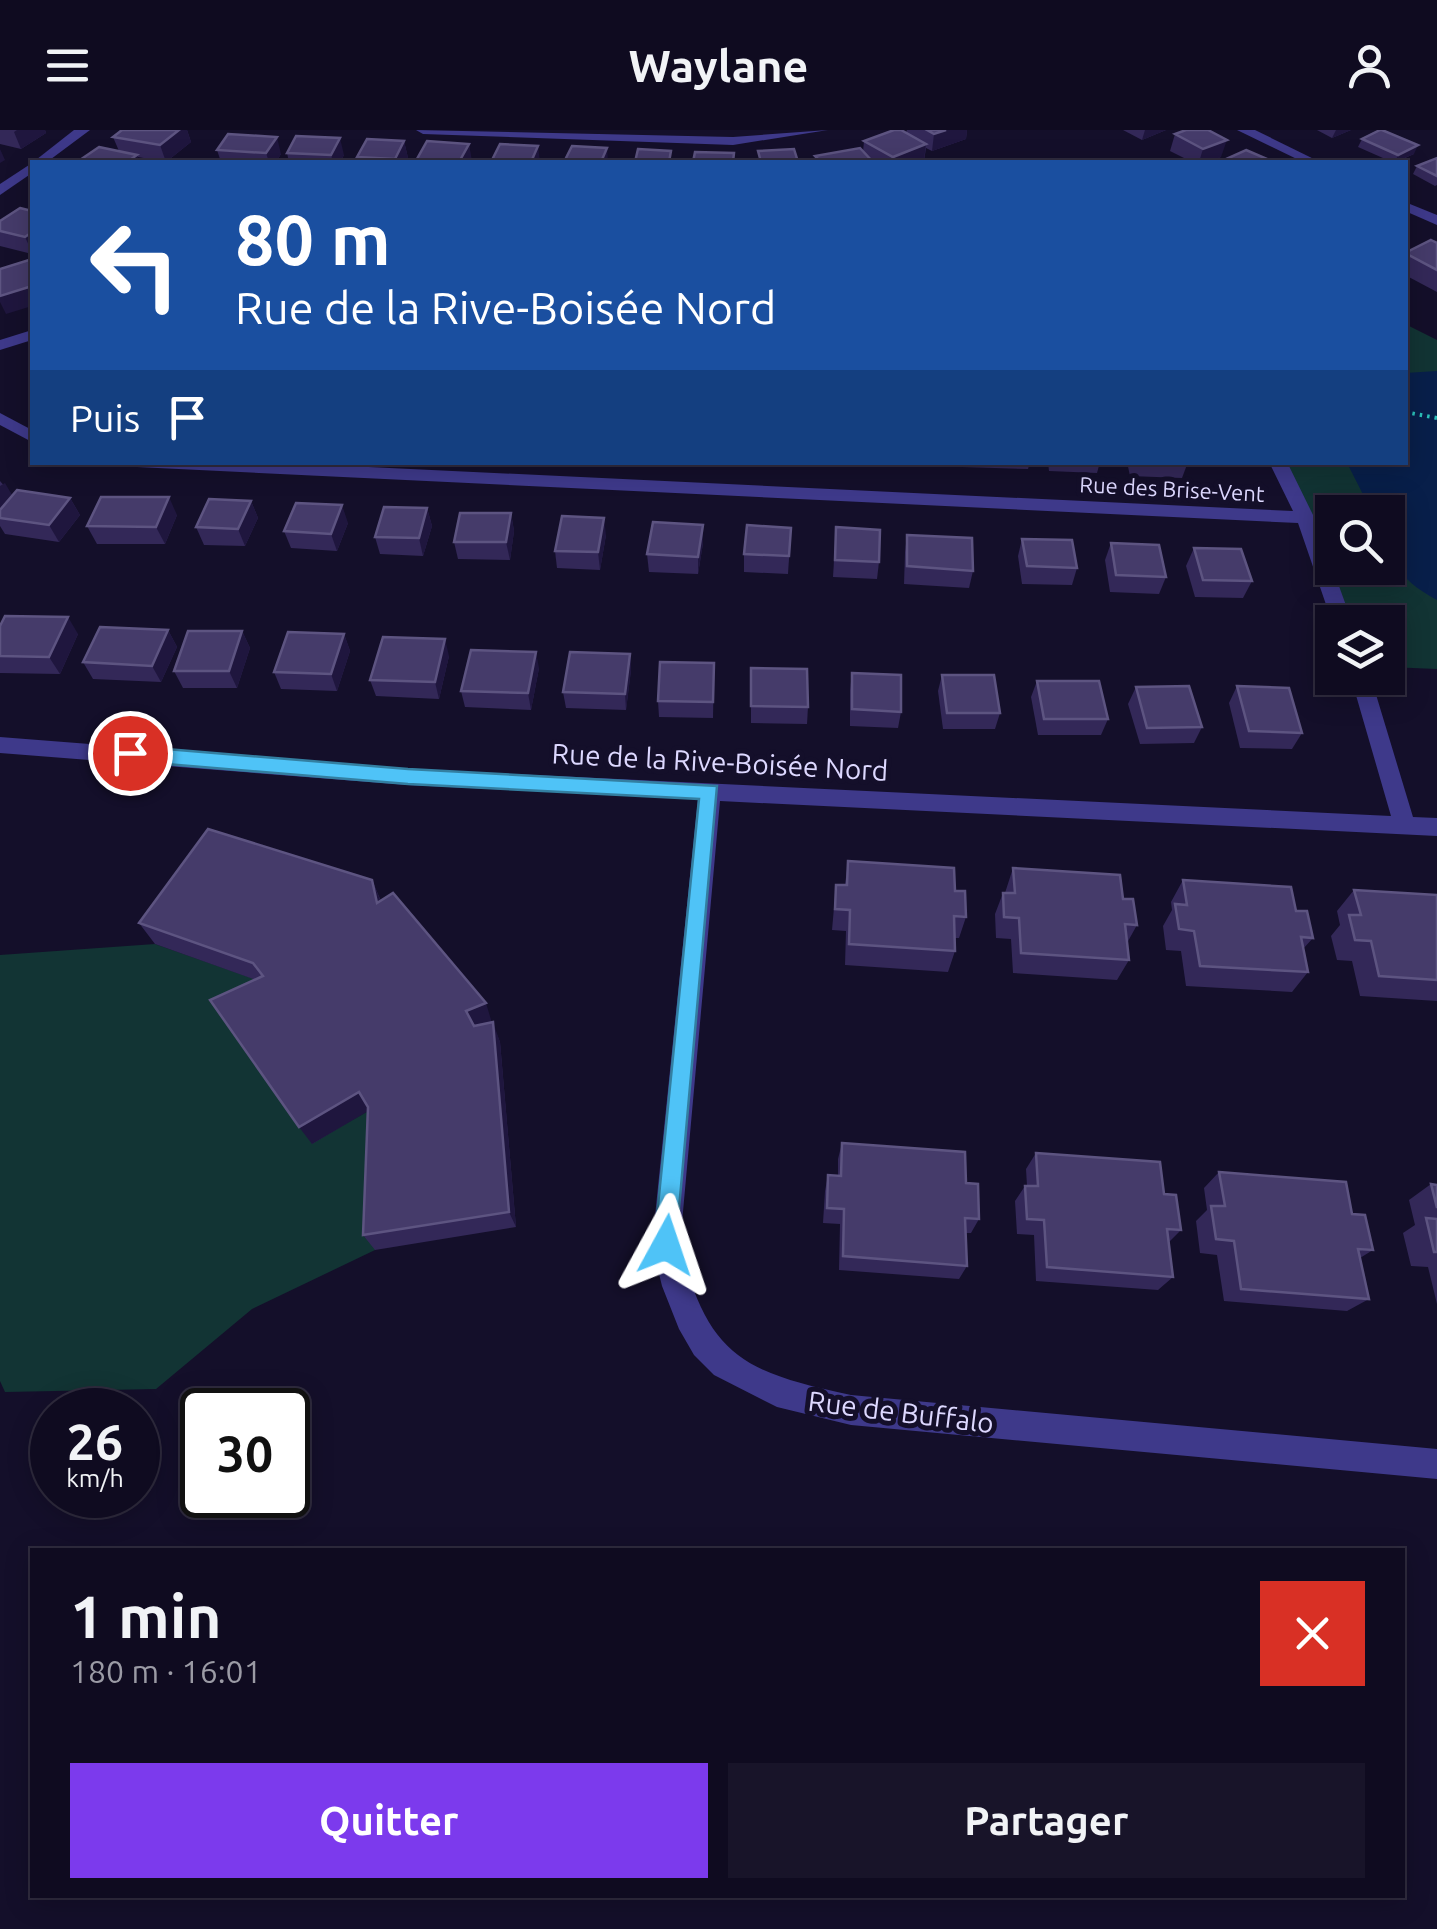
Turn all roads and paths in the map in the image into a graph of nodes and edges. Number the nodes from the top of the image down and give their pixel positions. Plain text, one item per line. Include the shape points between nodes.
1 (83, 130) edge
2 (423, 130) edge
3 (821, 130) edge
4 (1244, 130) edge
5 (42, 160) edge
6 (1308, 160) edge
7 (30, 168) edge
8 (0, 191) edge
9 (1408, 207) edge
10 (1437, 221) edge
11 (30, 336) edge
12 (0, 346) edge
13 (1408, 413) edge
14 (0, 418) edge
15 (1437, 418) edge
16 (30, 436) edge
17 (200, 465) edge
18 (1279, 465) edge
19 (1305, 518) junction
20 (1336, 605) edge
21 (1366, 695) edge
22 (0, 745) edge
23 (710, 792) junction
24 (1404, 824) junction
25 (1437, 827) edge
26 (1437, 1464) edge

1 - 5 street
2 - 3 street via 734,141
4 - 6 street
7 - 8 street
9 - 10 street
11 - 12 street
13 - 15 path
14 - 16 street
17 - 19 street, Rue des Brise-Vent
18 - 19 street
19 - 20 street
21 - 24 street
22 - 23 street, Rue de la Rive-Boisée Nord
23 - 24 street, Rue de la Rive-Boisée Nord
23 - 26 street, Rue de Buffalo via 666,1245 676,1293 708,1350 748,1382 780,1396 851,1410
24 - 25 street, Rue de la Rive-Boisée Nord

